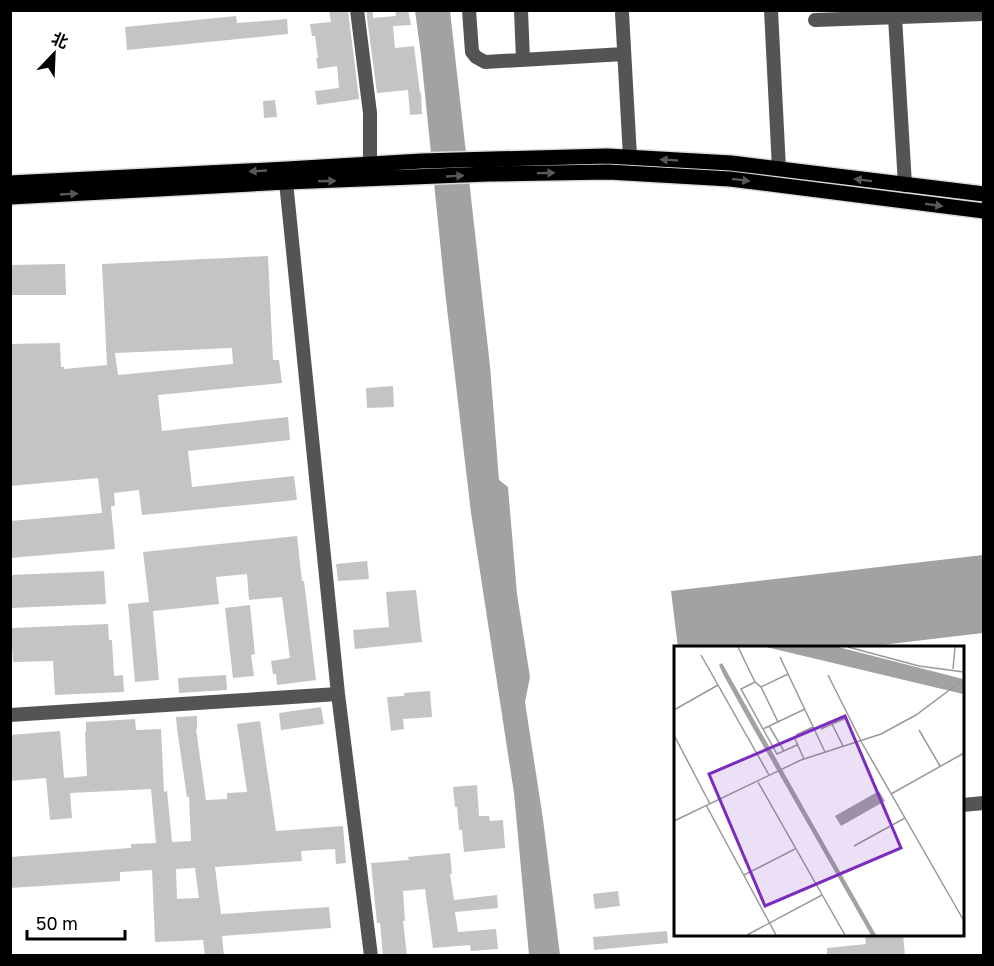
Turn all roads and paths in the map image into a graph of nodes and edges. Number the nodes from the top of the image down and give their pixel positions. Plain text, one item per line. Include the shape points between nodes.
1 (357, 10) edge
2 (469, 10) edge
3 (521, 10) edge
4 (771, 10) edge
5 (620, 11) edge
6 (984, 14) edge
7 (895, 17) junction
8 (815, 21) dead end
9 (624, 54) junction
10 (523, 60) junction
11 (630, 157) junction
12 (370, 164) junction
13 (487, 166) junction
14 (779, 169) junction
15 (628, 173) junction
16 (286, 182) junction
17 (10, 183) edge
18 (905, 185) junction
19 (984, 194) edge
20 (10, 197) edge
21 (984, 211) edge
22 (338, 694) junction
23 (10, 716) edge
24 (984, 803) edge
25 (964, 805) edge
26 (371, 956) edge

1 - 12 street via 370,113
2 - 10 street via 472,52 476,57 485,62
3 - 10 street
4 - 14 street
5 - 9 street
6 - 7 street
7 - 8 street
7 - 18 street
9 - 10 street
9 - 11 street
11 - 13 main road
14 -> 11 main road
11 - 15 main road
12 - 13 main road via 422,161
12 -> 17 main road
13 -> 15 main road
16 -> 13 main road via 423,177
18 -> 14 main road
15 -> 21 main road via 730,178
20 -> 16 main road
16 - 22 street
18 - 19 main road
22 - 23 street
22 - 26 street
24 - 25 street

